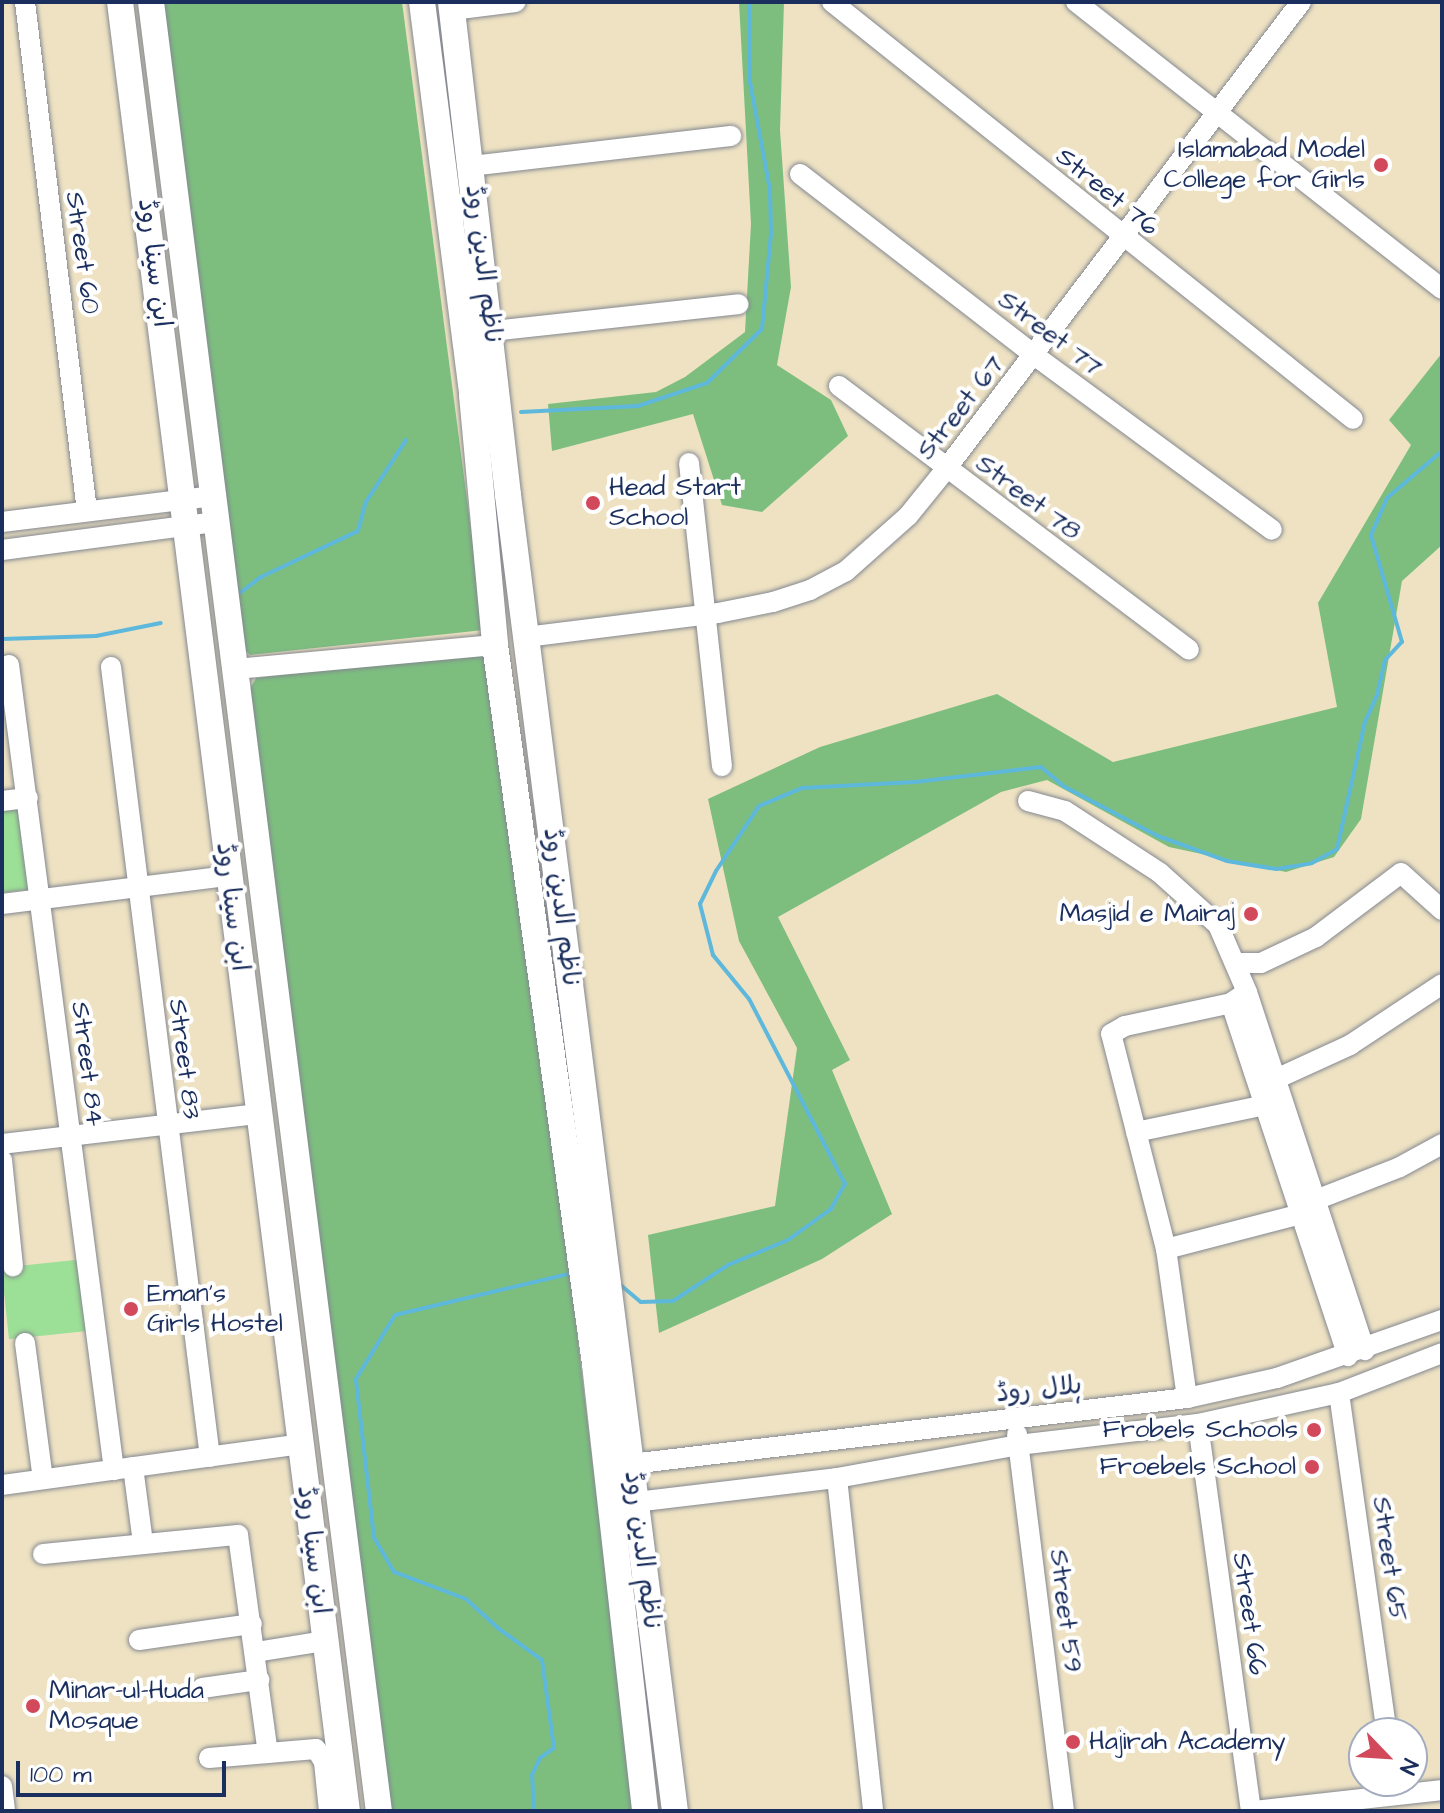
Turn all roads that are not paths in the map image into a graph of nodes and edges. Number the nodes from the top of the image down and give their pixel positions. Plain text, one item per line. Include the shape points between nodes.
1 (25, 2) edge
2 (120, 2) edge
3 (151, 2) edge
4 (422, 2) edge
5 (516, 2) edge
6 (832, 2) edge
7 (1076, 2) edge
8 (1301, 2) edge
9 (452, 6) edge
10 (1216, 114) junction
11 (731, 136) dead end
12 (471, 166) junction
13 (800, 174) dead end
14 (1122, 238) junction
15 (1442, 289) edge
16 (739, 304) dead end
17 (492, 331) junction
18 (1034, 355) junction
19 (839, 386) dead end
20 (498, 391) junction
21 (472, 395) junction
22 (1353, 419) dead end
23 (689, 463) dead end
24 (946, 469) junction
25 (213, 496) junction
26 (184, 499) junction
27 (87, 511) junction
28 (2, 513) edge
29 (2, 522) edge
30 (216, 522) junction
31 (188, 526) junction
32 (1272, 530) dead end
33 (4, 550) edge
34 (703, 613) junction
35 (526, 637) junction
36 (495, 645) junction
37 (1189, 650) dead end
38 (9, 665) dead end
39 (111, 667) dead end
40 (235, 669) junction
41 (535, 710) junction
42 (507, 714) junction
43 (245, 752) junction
44 (214, 755) junction
45 (722, 766) dead end
46 (28, 798) junction
47 (2, 801) edge
48 (1028, 801) dead end
49 (228, 876) junction
50 (136, 888) junction
51 (40, 899) junction
52 (2, 904) edge
53 (1442, 910) edge
54 (1237, 963) junction
55 (1442, 984) edge
56 (1239, 998) junction
57 (1267, 1091) junction
58 (259, 1114) junction
59 (166, 1125) junction
60 (1136, 1132) junction
61 (69, 1135) junction
62 (2, 1144) edge
63 (1442, 1144) edge
64 (2, 1160) edge
65 (1310, 1208) junction
66 (1166, 1249) junction
67 (13, 1266) dead end
68 (1442, 1320) edge
69 (25, 1343) dead end
70 (1357, 1353) junction
71 (1442, 1353) edge
72 (606, 1361) junction
73 (1339, 1393) junction
74 (1187, 1398) junction
75 (1016, 1418) junction
76 (1198, 1424) junction
77 (1018, 1445) junction
78 (333, 1447) junction
79 (300, 1448) junction
80 (210, 1457) junction
81 (631, 1464) junction
82 (123, 1468) junction
83 (837, 1478) junction
84 (43, 1479) junction
85 (2, 1485) edge
86 (636, 1502) junction
87 (143, 1543) junction
88 (43, 1554) dead end
89 (252, 1624) junction
90 (139, 1640) dead end
91 (325, 1641) junction
92 (256, 1652) junction
93 (259, 1680) junction
94 (202, 1688) dead end
95 (663, 1711) junction
96 (635, 1714) junction
97 (1385, 1717) edge
98 (268, 1753) junction
99 (209, 1758) dead end
100 (2, 1786) edge
101 (1386, 1797) edge
102 (5, 1811) edge
103 (329, 1811) edge
104 (347, 1811) edge
105 (379, 1811) edge
106 (645, 1811) edge
107 (675, 1811) edge
108 (873, 1811) edge
109 (1064, 1811) edge
110 (1252, 1811) edge

1 - 27 street, Street 60
2 - 26 main road, ابن سینا روڈ
3 - 25 main road, ابن سینا روڈ
4 - 21 main road, ناظم الدین روڈ
5 - 9 street
6 - 14 street, Street 76
7 - 10 street
8 - 10 street, Street 67
9 - 12 main road, ناظم الدین روڈ
10 - 14 street, Street 67
10 - 15 street
11 - 12 street
12 - 17 main road, ناظم الدین روڈ
13 - 18 street, Street 77
14 - 18 street, Street 67
14 - 22 street, Street 76
16 - 17 street
17 - 20 main road, ناظم الدین روڈ
18 - 24 street, Street 67
18 - 32 street, Street 77
19 - 24 street, Street 78
20 - 21 main road
20 - 35 main road, ناظم الدین روڈ
21 - 36 main road, ناظم الدین روڈ
23 - 34 street
24 - 34 street, Street 67 via 908,516 846,571 773,602
24 - 37 street, Street 78
25 - 26 street
25 - 30 main road, ابن سینا روڈ
26 - 27 street
26 - 31 main road, ابن سینا روڈ
27 - 29 street
28 - 29 street
29 - 33 street
30 - 31 street
30 - 40 main road, ابن سینا روڈ
31 - 33 street
31 - 44 main road, ابن سینا روڈ
34 - 35 street, Street 67
34 - 45 street
35 - 41 main road, ناظم الدین روڈ
36 - 40 street
36 - 42 main road, ناظم الدین روڈ
38 - 46 street, Street 84
39 - 50 street, Street 83
40 - 43 main road, ابن سینا روڈ
41 - 42 main road
41 - 72 main road, ناظم الدین روڈ via 614,1306
42 - 72 main road, ناظم الدین روڈ via 586,1303
43 - 44 main road
43 - 78 main road, ابن سینا روڈ
44 - 49 main road, ابن سینا روڈ
46 - 47 street
46 - 51 street, Street 84
48 - 54 street via 1065,811 1160,873 1218,925
49 - 50 street
49 - 58 main road, ابن سینا روڈ
50 - 51 street
50 - 59 street, Street 83
51 - 52 street
51 - 61 street, Street 84
53 - 54 street via 1401,873 1316,937 1261,963
54 - 56 street
55 - 57 street via 1350,1045
56 - 57 street
56 - 60 street via 1111,1034
57 - 60 street
57 - 65 street
58 - 59 street
58 - 79 main road, ابن سینا روڈ
59 - 61 street
59 - 80 street, Street 83
60 - 66 street
61 - 62 street
61 - 82 street, Street 84
63 - 65 street
64 - 67 street
65 - 66 street
65 - 70 street
66 - 74 street
68 - 70 street, ہلال روڈ
69 - 84 street
70 - 74 street, ہلال روڈ
71 - 73 street, ہلال روڈ
72 - 81 main road, ناظم الدین روڈ
72 - 96 main road, ناظم الدین روڈ
73 - 76 street, ہلال روڈ
73 - 97 street, Street 65
74 - 75 street, ہلال روڈ
75 - 77 street, Street 59
75 - 81 street, ہلال روڈ
76 - 77 street, ہلال روڈ
76 - 110 street, Street 66
77 - 83 street, ہلال روڈ
77 - 109 street, Street 59
78 - 79 main road
78 - 105 main road, ابن سینا روڈ
79 - 80 street
79 - 91 main road, ابن سینا روڈ
80 - 82 street
81 - 86 main road, ناظم الدین روڈ
82 - 84 street
82 - 87 street, Street 84
83 - 86 street, ہلال روڈ
83 - 108 street
84 - 85 street
86 - 95 main road, ناظم الدین روڈ
87 - 88 street
87 - 89 street via 238,1535
89 - 90 street
89 - 92 street
91 - 92 street
91 - 104 main road, ابن سینا روڈ
92 - 93 street
93 - 94 street
93 - 98 street
95 - 96 main road
95 - 107 main road, ناظم الدین روڈ
96 - 106 main road, ناظم الدین روڈ
98 - 99 street
98 - 103 street via 320,1752
100 - 102 street
101 - 110 street

